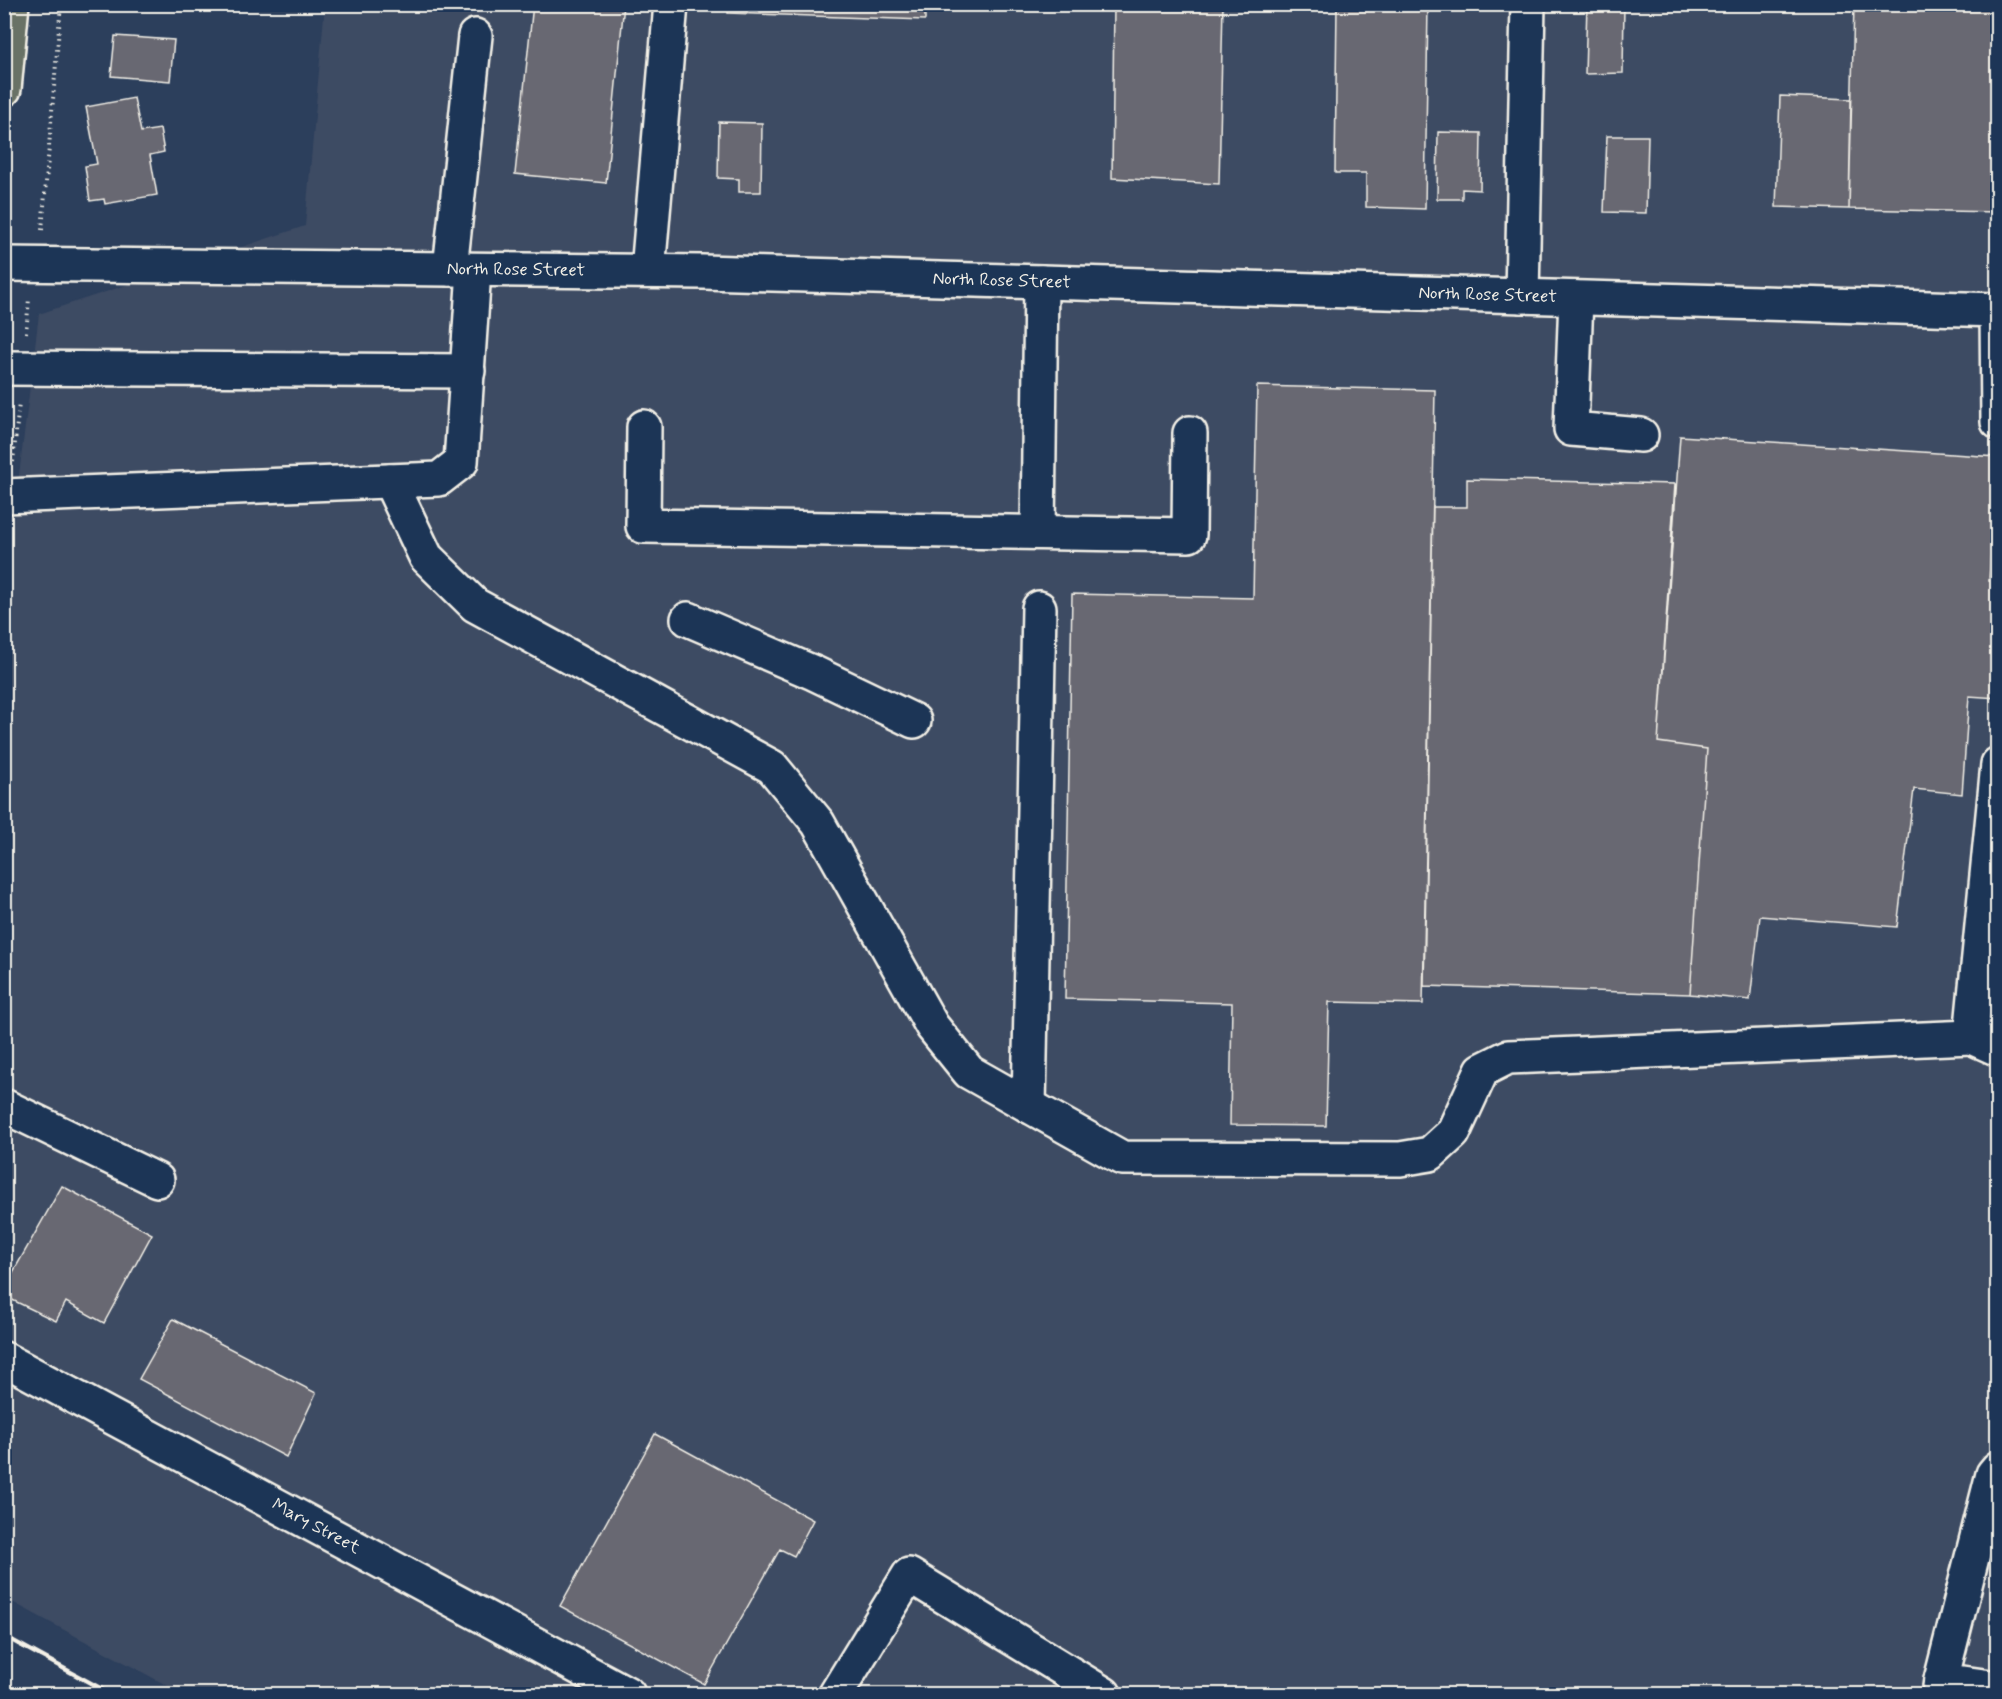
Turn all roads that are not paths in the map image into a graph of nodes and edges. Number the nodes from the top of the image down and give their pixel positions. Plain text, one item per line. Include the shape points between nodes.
1 (12, 4) edge
2 (671, 4) edge
3 (1528, 4) edge
4 (475, 36) dead end
5 (4, 89) edge
6 (4, 264) edge
7 (462, 269) junction
8 (648, 271) junction
9 (1041, 282) junction
10 (1522, 296) junction
11 (1576, 298) junction
12 (1997, 310) edge
13 (4, 368) edge
14 (468, 371) junction
15 (1998, 422) edge
16 (644, 427) dead end
17 (1190, 432) dead end
18 (1641, 435) dead end
19 (390, 481) junction
20 (4, 496) edge
21 (1038, 532) junction
22 (1039, 608) dead end
23 (688, 619) dead end
24 (914, 722) dead end
25 (1998, 764) edge
26 (1984, 1043) edge
27 (4, 1106) edge
28 (1029, 1106) junction
29 (157, 1180) dead end
30 (4, 1359) edge
31 (1998, 1468) edge
32 (1940, 1688) edge
33 (1998, 1688) edge
34 (628, 1695) edge
35 (836, 1695) edge
36 (1104, 1695) edge

1 - 5 main road
2 - 8 street
3 - 10 street
4 - 7 street
6 - 7 street, North Rose Street
7 - 8 street, North Rose Street
7 - 14 street
8 - 9 street, North Rose Street
9 - 10 street, North Rose Street
9 - 21 street
10 - 11 street, North Rose Street
11 - 12 street, North Rose Street
11 - 18 street via 1571,429
12 - 15 street
13 - 14 street
14 - 19 street via 461,462 439,479
16 - 21 street via 643,526
17 - 21 street via 1189,536
19 - 20 street
19 - 28 street via 426,557 475,605 772,768 818,823 932,1026 969,1071
22 - 28 street
23 - 24 street via 814,673
25 - 26 street
26 - 28 street via 1509,1057 1482,1070 1453,1133 1430,1154 1400,1159 1122,1158
27 - 29 street
30 - 34 street, Mary Street
31 - 32 street via 1993,1474
32 - 33 street
35 - 36 street via 909,1575

